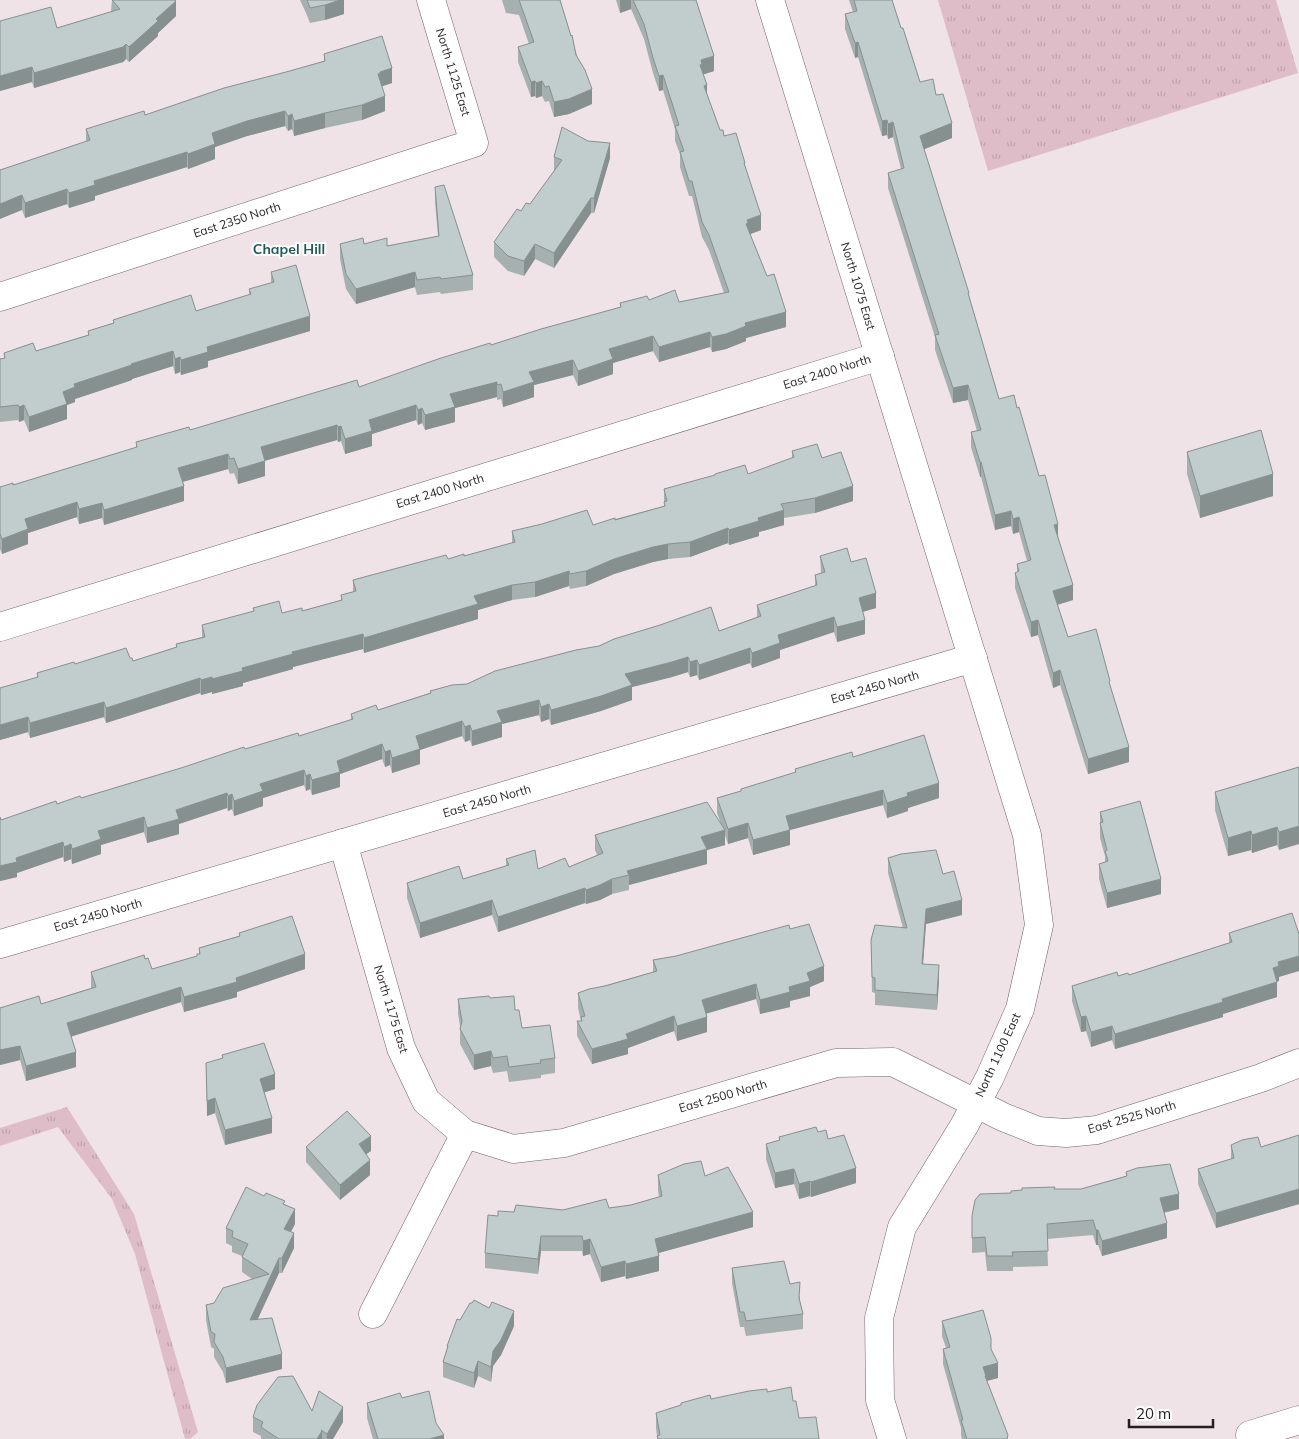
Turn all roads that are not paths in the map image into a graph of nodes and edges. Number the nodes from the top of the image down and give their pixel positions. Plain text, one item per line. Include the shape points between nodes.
1 (431, 0) edge
2 (770, 0) edge
3 (474, 144) joint
4 (0, 296) edge
5 (880, 356) junction
6 (0, 626) edge
7 (973, 658) junction
8 (343, 843) junction
9 (0, 944) edge
10 (1299, 1063) edge
11 (976, 1102) junction
12 (465, 1134) junction
13 (373, 1314) dead end
14 (1299, 1420) edge
15 (1250, 1437) edge
16 (892, 1439) edge

1 - 3 street, North 1125 East
2 - 5 street, North 1075 East
3 - 4 street, East 2350 North
5 - 6 street, East 2400 North
5 - 7 street, North 1075 East
7 - 8 street, East 2450 North
7 - 11 street, North 1100 East via 1027,835 1039,925 1020,1009
8 - 9 street, East 2450 North
8 - 12 street, North 1175 East via 401,1048 426,1101
10 - 11 street, East 2525 North via 1097,1130 1038,1131
11 - 12 street, East 2500 North via 893,1062 836,1063 564,1143 513,1149
11 - 16 street, North 1100 East via 902,1227 881,1309 880,1400
12 - 13 street
14 - 15 street

